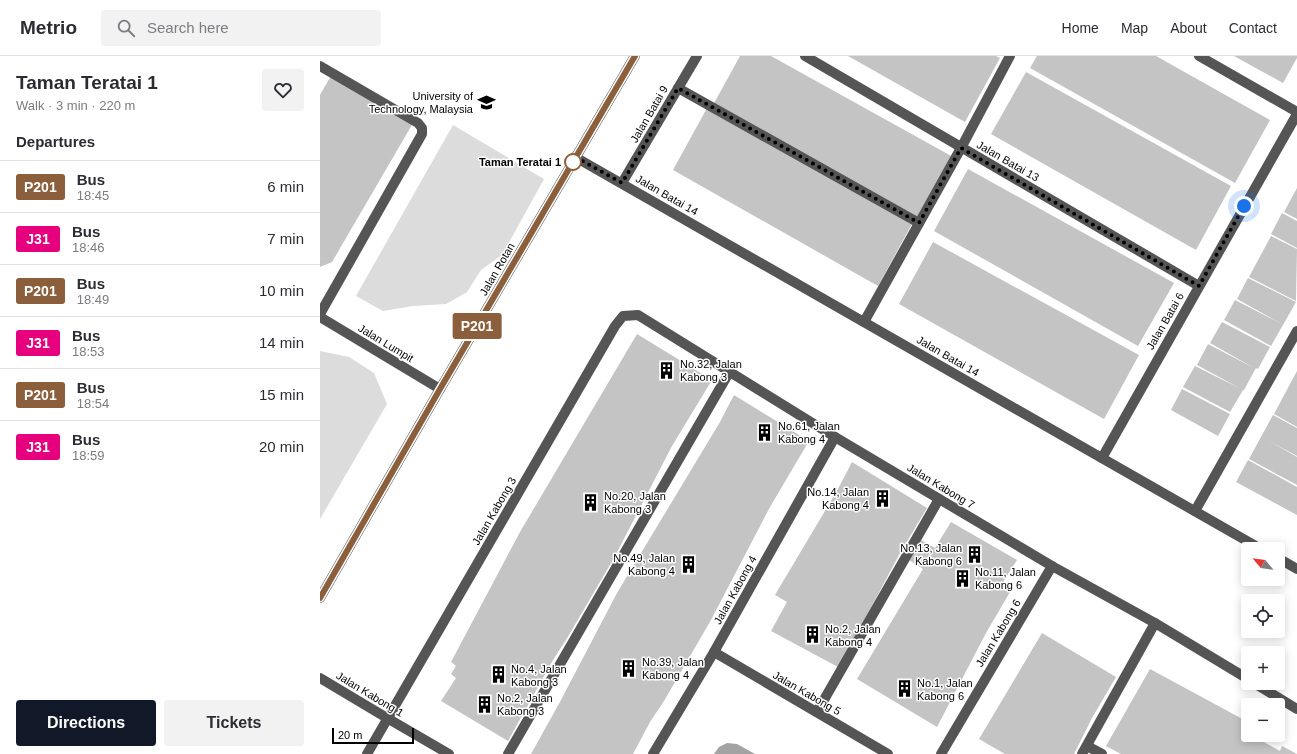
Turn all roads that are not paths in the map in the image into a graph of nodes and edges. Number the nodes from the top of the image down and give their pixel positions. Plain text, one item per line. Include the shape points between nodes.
1 (635, 56) edge
2 (697, 56) edge
3 (806, 56) edge
4 (1010, 56) edge
5 (1198, 56) edge
6 (320, 66) edge
7 (678, 88) junction
8 (1297, 113) edge
9 (961, 148) junction
10 (575, 157) junction
11 (622, 183) junction
12 (919, 223) junction
13 (1199, 286) junction
14 (320, 316) edge
15 (623, 316) joint
16 (864, 322) junction
17 (1297, 331) edge
18 (730, 371) junction
19 (440, 389) junction
20 (835, 436) junction
21 (1102, 458) junction
22 (939, 499) junction
23 (1195, 511) junction
24 (1249, 542) edge
25 (1285, 562) edge
26 (1052, 566) junction
27 (1297, 569) edge
28 (320, 598) edge
29 (1154, 623) junction
30 (714, 652) junction
31 (1241, 675) edge
32 (320, 678) edge
33 (1266, 690) edge
34 (1297, 709) edge
35 (816, 712) junction
36 (387, 718) junction
37 (1085, 750) edge
38 (367, 754) edge
39 (449, 754) edge
40 (508, 754) edge
41 (653, 754) edge
42 (888, 754) edge
43 (940, 754) edge
44 (1102, 754) edge

1 - 10 street, Jalan Rotan
2 - 7 street, Jalan Batai 9
3 - 9 street, Jalan Batai 13
4 - 9 street
5 - 8 street
6 - 14 street via 418,123 422,128 422,134
7 - 11 street, Jalan Batai 9
7 - 12 street
8 - 13 street, Jalan Batai 6
9 - 12 street
9 - 13 street, Jalan Batai 13
10 - 11 street, Jalan Batai 14
10 - 19 street, Jalan Rotan
11 - 16 street, Jalan Batai 14
12 - 16 street
13 - 21 street, Jalan Batai 6
14 - 19 street, Jalan Lumpit
15 - 18 street, Jalan Kabong 7 via 638,315
15 - 36 street, Jalan Kabong 3
16 - 21 street, Jalan Batai 14
17 - 23 street
18 - 20 street, Jalan Kabong 7
18 - 40 street
19 - 28 street, Jalan Rotan
20 - 22 street, Jalan Kabong 7
20 - 30 street, Jalan Kabong 4
21 - 23 street, Jalan Batai 14
22 - 26 street, Jalan Kabong 7
22 - 35 street
23 - 24 street, Jalan Batai 14
25 - 27 street
26 - 29 street, Jalan Kabong 7
26 - 43 street, Jalan Kabong 6
29 - 31 street, Jalan Kabong 7
29 - 37 street
30 - 35 street, Jalan Kabong 5
30 - 41 street, Jalan Kabong 4
32 - 36 street, Jalan Kabong 1
33 - 34 street
35 - 42 street, Jalan Kabong 5
36 - 38 street, Jalan Kabong 3
36 - 39 street, Jalan Kabong 1
37 - 44 street

